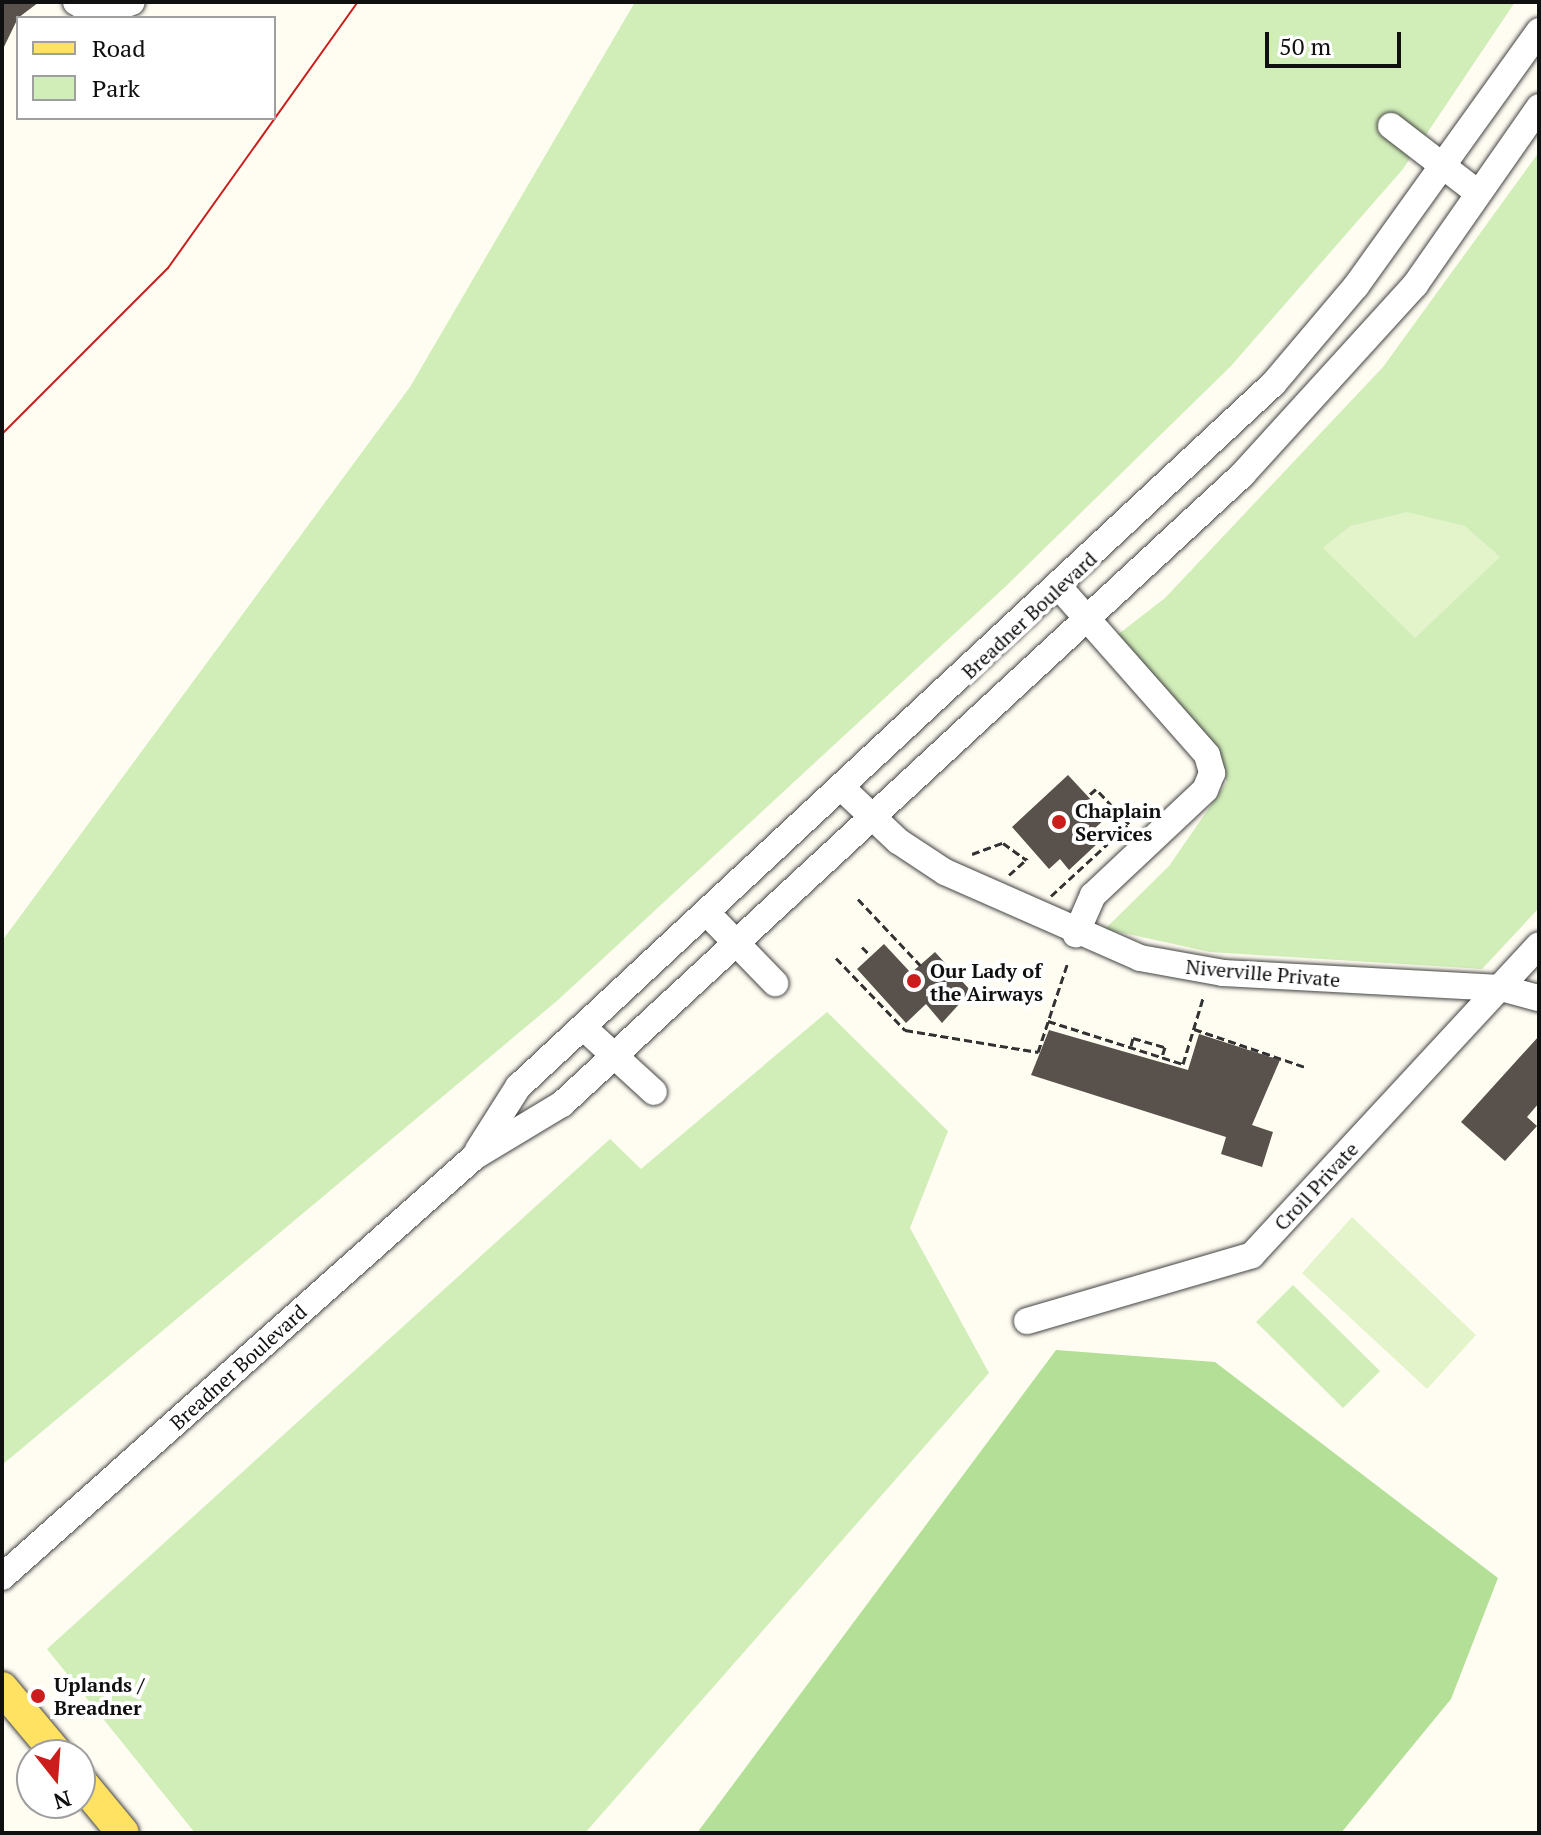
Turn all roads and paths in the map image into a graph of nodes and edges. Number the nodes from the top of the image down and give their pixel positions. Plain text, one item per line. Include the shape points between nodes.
1 (76, 2) edge
2 (132, 2) edge
3 (1539, 31) edge
4 (1539, 107) edge
5 (1391, 126) dead end
6 (1444, 167) junction
7 (1478, 193) junction
8 (1344, 300) junction
9 (1376, 329) junction
10 (1060, 588) junction
11 (1087, 622) junction
12 (843, 789) junction
13 (1089, 795) dead end
14 (873, 818) junction
15 (972, 854) dead end
16 (1009, 875) dead end
17 (1050, 898) dead end
18 (858, 899) dead end
19 (707, 913) junction
20 (1076, 934) junction
21 (738, 941) junction
22 (1539, 945) edge
23 (862, 947) dead end
24 (869, 954) dead end
25 (836, 958) dead end
26 (1068, 962) dead end
27 (920, 965) dead end
28 (775, 983) dead end
29 (1501, 988) junction
30 (1203, 998) dead end
31 (1539, 998) edge
32 (1048, 1021) junction
33 (583, 1027) junction
34 (1194, 1029) junction
35 (1130, 1047) junction
36 (614, 1053) junction
37 (1162, 1057) junction
38 (1305, 1067) dead end
39 (654, 1092) dead end
40 (474, 1157) junction
41 (1027, 1321) dead end
42 (2, 1577) edge
43 (2, 1688) edge
44 (45, 1739) edge
45 (96, 1800) edge
46 (123, 1833) edge

1 - 2 street via 98,15
3 - 6 street, Breadner Boulevard
4 - 7 street, Breadner Boulevard
5 - 6 street
6 - 7 street
6 - 8 street, Breadner Boulevard
7 - 9 street, Breadner Boulevard
8 - 9 street
8 - 10 street, Breadner Boulevard via 1274,383
9 - 11 street, Breadner Boulevard via 1243,474
10 - 11 street
10 - 12 street, Breadner Boulevard
11 - 14 street, Breadner Boulevard
11 - 20 street via 1207,755 1212,773 1205,790 1093,895
12 - 14 street, Niverville Private
12 - 19 street, Breadner Boulevard
13 - 17 path via 1096,789 1129,824
14 - 20 street, Niverville Private via 945,872
14 - 21 street, Breadner Boulevard
15 - 16 path via 1003,843 1027,859
18 - 27 path
19 - 21 street
19 - 33 street, Breadner Boulevard
20 - 29 street, Niverville Private via 1140,958 1223,973
21 - 28 street
21 - 36 street, Breadner Boulevard
22 - 29 street, Croil Private
23 - 24 path
25 - 32 path via 905,1030 991,1039 1038,1052
26 - 32 path
29 - 31 street, Niverville Private
29 - 41 street, Croil Private via 1252,1255
30 - 34 path
32 - 35 path
33 - 36 street
33 - 40 street, Breadner Boulevard via 518,1087
34 - 37 path via 1183,1064
34 - 38 path
35 - 37 path
35 - 37 path via 1133,1038 1165,1047
36 - 39 street
36 - 40 street, Breadner Boulevard via 562,1104
40 - 42 street, Breadner Boulevard
43 - 44 main road
45 - 46 main road

